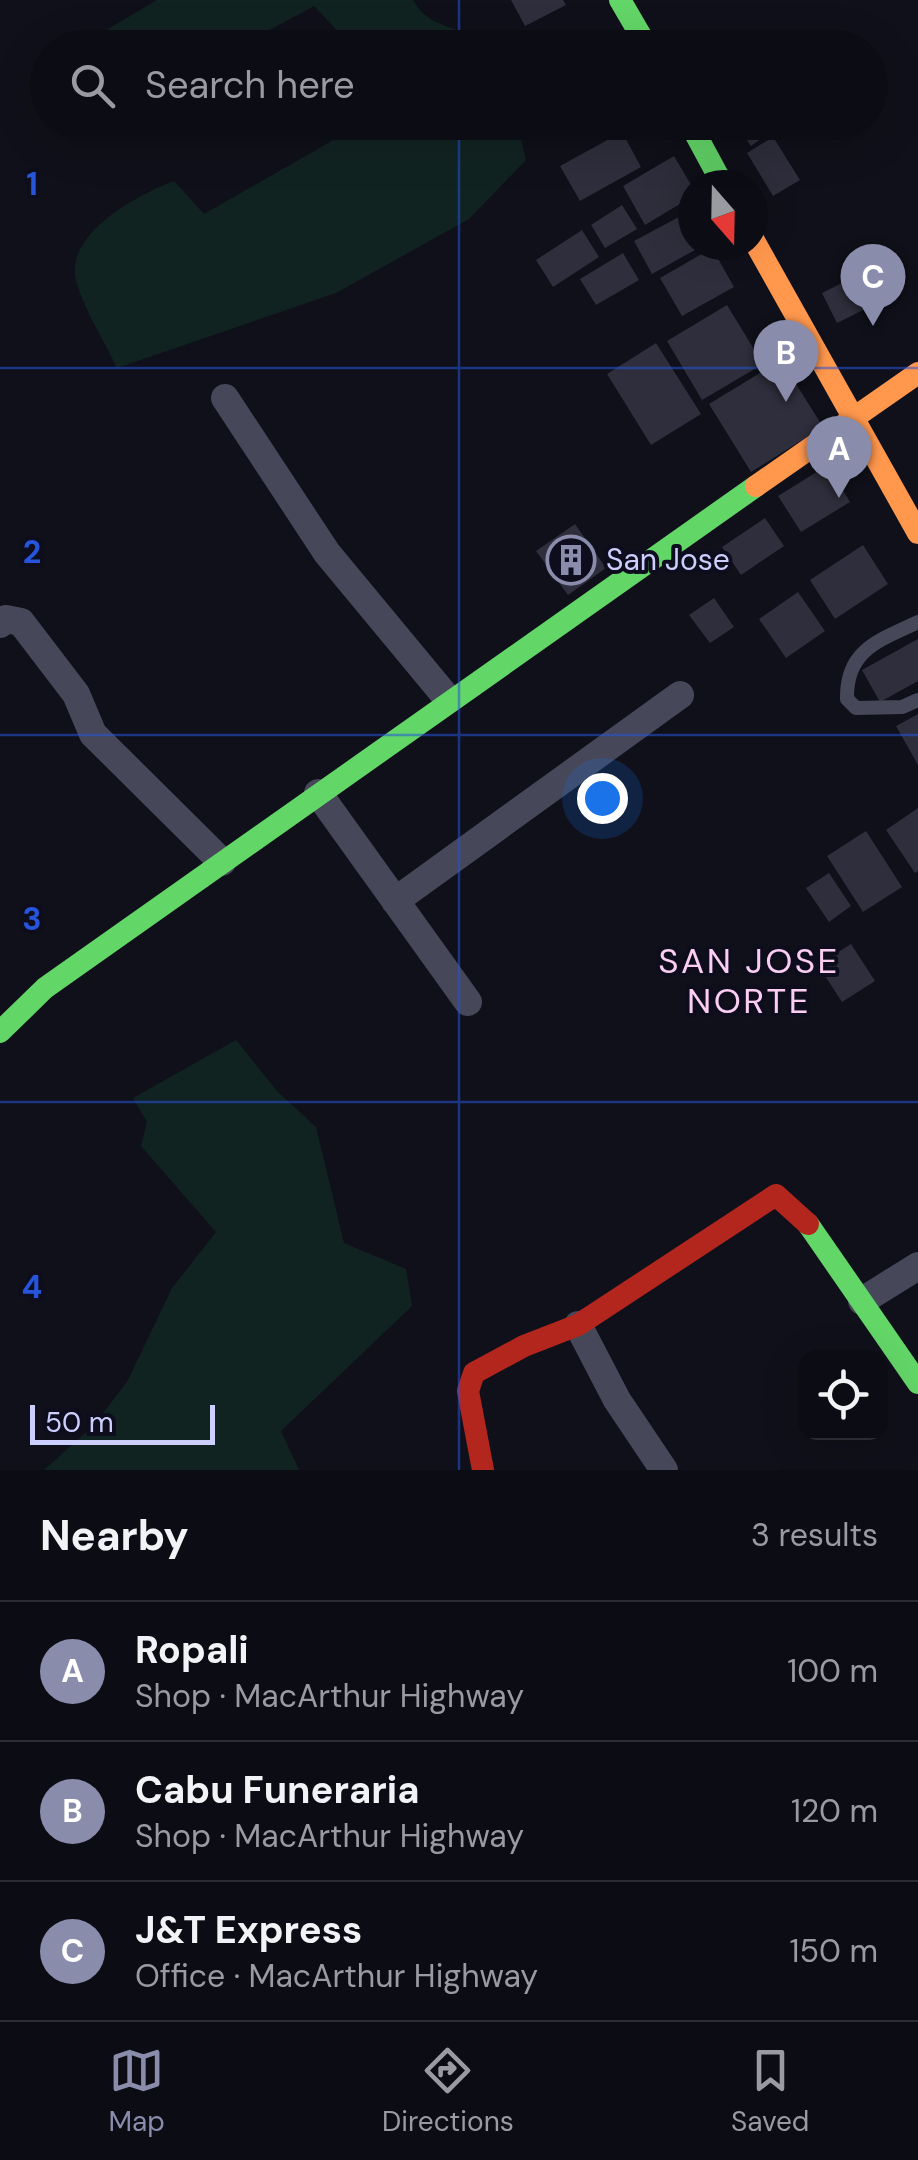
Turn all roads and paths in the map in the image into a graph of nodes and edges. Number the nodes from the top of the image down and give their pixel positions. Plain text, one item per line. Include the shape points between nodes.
1 (620, 0) edge
2 (638, 30) edge
3 (699, 140) edge
4 (715, 170) edge
5 (764, 260) edge
6 (918, 373) edge
7 (226, 398) dead end
8 (850, 416) junction
9 (918, 533) edge
10 (918, 622) edge
11 (0, 624) edge
12 (680, 696) dead end
13 (448, 699) junction
14 (918, 700) edge
15 (318, 793) junction
16 (222, 862) junction
17 (396, 902) junction
18 (468, 1002) dead end
19 (0, 1032) edge
20 (918, 1266) edge
21 (862, 1302) junction
22 (578, 1326) junction
23 (918, 1383) edge
24 (483, 1470) edge
25 (664, 1470) edge

1 - 2 main road
3 - 4 main road
5 - 8 main road
6 - 8 main road
7 - 13 street via 327,553
8 - 9 main road
8 - 13 main road
10 - 14 lane via 855,657 846,675 847,698 856,708
11 - 16 street via 21,622 76,694 93,734
12 - 17 street
13 - 15 main road
15 - 16 main road
15 - 17 street
16 - 19 main road via 45,988
17 - 18 street
20 - 21 street
21 - 22 main road via 788,1200 776,1195
21 - 23 main road
22 - 24 main road via 474,1373 468,1390
22 - 25 street

